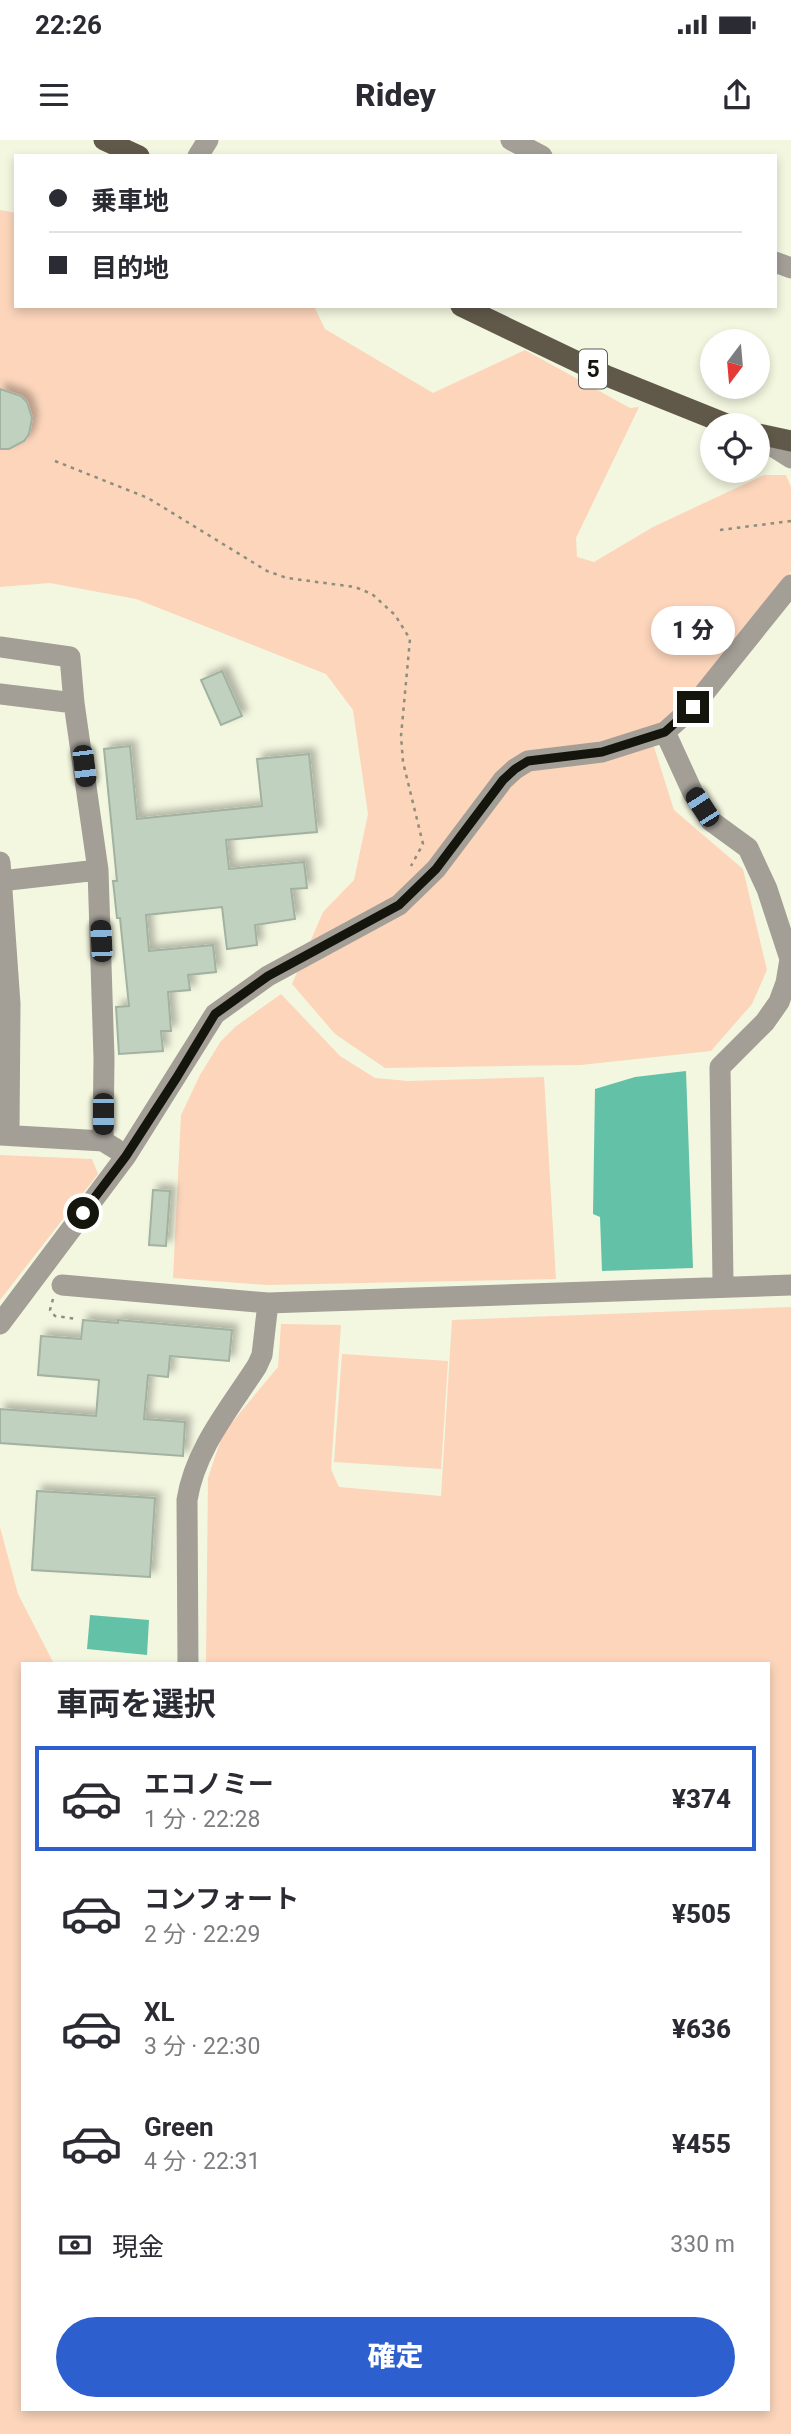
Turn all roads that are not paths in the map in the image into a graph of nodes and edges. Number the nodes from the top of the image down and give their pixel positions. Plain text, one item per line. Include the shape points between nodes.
1 (104, 140) edge
2 (511, 140) edge
3 (135, 154) edge
4 (538, 154) edge
5 (465, 308) edge
6 (700, 413) edge
7 (770, 438) edge
8 (791, 441) edge
9 (770, 444) edge
10 (791, 458) edge
11 (791, 585) edge
12 (0, 647) edge
13 (0, 694) edge
14 (74, 703) junction
15 (665, 732) junction
16 (98, 870) junction
17 (1, 874) edge
18 (5, 1135) edge
19 (103, 1141) junction
20 (126, 1156) junction
21 (791, 1284) edge
22 (62, 1285) dead end
23 (727, 1287) junction
24 (268, 1303) junction
25 (0, 1324) edge
26 (188, 1662) edge

1 - 3 main road
2 - 4 street
5 - 6 main road, 5 via 607,376
7 - 8 main road
9 - 10 street
11 - 15 street via 693,707
12 - 14 street via 70,657
13 - 14 street
14 - 16 street
15 - 20 street via 602,752 528,761 515,769 436,869 399,905 268,976 215,1014
15 - 23 street via 710,821 748,848 790,959 779,1002 720,1067 723,1283
16 - 17 street
16 - 19 street
17 - 18 street via 10,1004
18 - 19 street
19 - 20 street
20 - 25 street
21 - 23 street
22 - 24 street
23 - 24 street
24 - 26 street via 262,1355 190,1478

